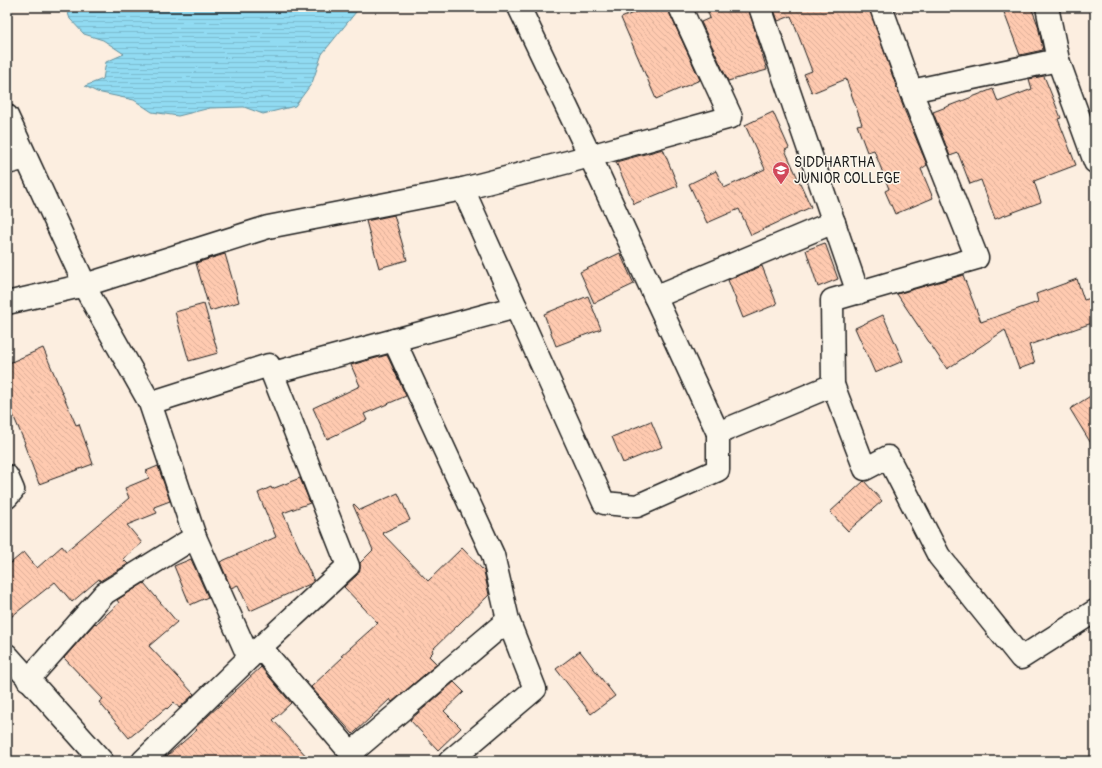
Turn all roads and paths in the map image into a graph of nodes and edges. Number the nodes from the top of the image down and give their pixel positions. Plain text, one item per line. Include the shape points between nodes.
1 (519, 7) edge
2 (680, 7) edge
3 (760, 7) edge
4 (881, 7) edge
5 (1046, 7) edge
6 (1058, 60) junction
7 (911, 91) junction
8 (7, 116) edge
9 (590, 156) junction
10 (17, 161) edge
11 (1095, 162) edge
12 (463, 189) junction
13 (834, 222) junction
14 (85, 285) junction
15 (858, 292) junction
16 (655, 297) junction
17 (7, 303) edge
18 (516, 307) junction
19 (394, 340) junction
20 (272, 373) junction
21 (833, 385) junction
22 (150, 403) junction
23 (718, 433) junction
24 (7, 476) edge
25 (7, 497) edge
26 (195, 537) junction
27 (1095, 611) edge
28 (508, 620) junction
29 (255, 653) junction
30 (7, 655) edge
31 (28, 680) junction
32 (353, 757) edge
33 (102, 761) edge
34 (144, 761) edge
35 (450, 761) edge

1 - 9 street
2 - 9 street via 731,117
3 - 13 street
4 - 7 street
5 - 6 street
6 - 7 street
6 - 11 street
7 - 15 street via 977,258
8 - 10 street
9 - 12 street
9 - 16 street
10 - 14 street
12 - 14 street via 268,227
12 - 18 street
13 - 15 street
13 - 16 street
14 - 17 street
14 - 22 street
15 - 21 street via 832,300
16 - 23 street
18 - 19 street
18 - 23 street via 604,504 637,506 718,470
19 - 20 street
19 - 28 street via 494,555
20 - 22 street via 269,365
20 - 29 street via 348,566
21 - 23 street
21 - 27 street via 865,470 888,457 939,556 1021,658
22 - 26 street
24 - 25 street via 13,490
26 - 29 street
26 - 31 street via 105,593
28 - 32 street
28 - 35 street via 535,689
29 - 32 street
29 - 34 street
30 - 31 street
31 - 33 street

